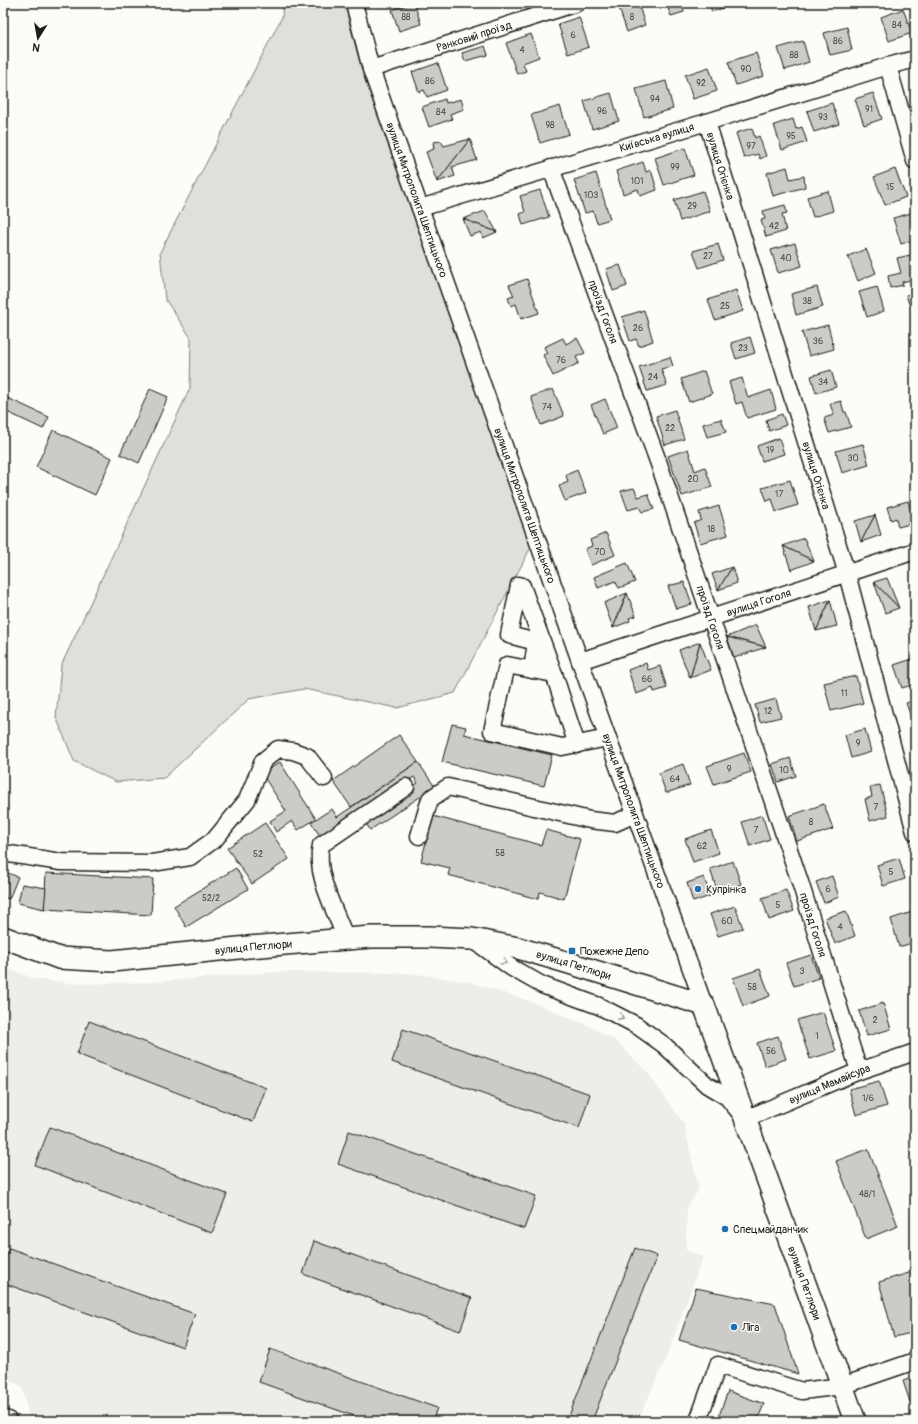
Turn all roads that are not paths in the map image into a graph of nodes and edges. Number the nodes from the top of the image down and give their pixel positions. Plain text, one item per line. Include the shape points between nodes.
1 (354, 3) edge
2 (577, 3) edge
3 (534, 9) edge
4 (915, 59) edge
5 (888, 66) junction
6 (371, 68) junction
7 (707, 122) junction
8 (915, 161) edge
9 (551, 168) junction
10 (420, 208) junction
11 (915, 550) edge
12 (847, 574) junction
13 (711, 618) junction
14 (580, 661) junction
15 (532, 670) junction
16 (554, 674) junction
17 (608, 738) junction
18 (577, 745) junction
19 (324, 778) dead end
20 (406, 788) dead end
21 (635, 814) junction
22 (915, 832) edge
23 (419, 836) dead end
24 (3, 853) edge
25 (3, 937) edge
26 (346, 939) junction
27 (472, 939) junction
28 (704, 1005) junction
29 (915, 1052) edge
30 (859, 1070) junction
31 (745, 1119) junction
32 (915, 1361) edge
33 (842, 1386) junction
34 (698, 1421) edge
35 (855, 1421) edge

1 - 6 street, вулиця Митрополита Шептицького
2 - 3 street, Ранковий проїзд
3 - 6 street, Ранковий проїзд
4 - 5 street, Київська вулиця
5 - 7 street, Київська вулиця
5 - 8 street
6 - 10 street, вулиця Митрополита Шептицького
7 - 9 street, Київська вулиця
7 - 12 street, вулиця Огієнка
9 - 10 street, Київська вулиця
9 - 13 street, проїзд Гоголя via 659,464
10 - 14 street, вулиця Митрополита Шептицького
11 - 12 street, вулиця Гоголя
12 - 13 street, вулиця Гоголя
12 - 22 street, вулиця Огієнка
13 - 14 street, вулиця Гоголя
13 - 30 street, проїзд Гоголя via 800,882
14 - 17 street, вулиця Митрополита Шептицького
15 - 16 street
15 - 16 street via 536,642 509,635 519,585 522,586
15 - 18 street via 507,665 492,731 562,747
16 - 18 street
17 - 18 street
17 - 21 street, вулиця Митрополита Шептицького
19 - 24 street via 307,756 293,751 278,750 263,761 247,800 215,838 190,857 152,863 61,862
20 - 26 street via 321,845 321,875
21 - 23 street via 615,823 590,820 448,788 430,799
21 - 28 street, вулиця Митрополита Шептицького
25 - 26 main road, вулиця Петлюри via 59,958 112,961
26 - 27 main road, вулиця Петлюри
27 - 28 main road, вулиця Петлюри via 569,962
27 -> 31 street via 512,968 542,985 599,1006 636,1025 664,1045 707,1085 727,1097
28 - 31 main road, вулиця Петлюри
29 - 30 street, вулиця Мамайсура
30 - 31 street, вулиця Мамайсура
31 - 33 main road, вулиця Петлюри
32 - 33 street
33 - 34 street via 802,1391 718,1365
33 - 35 main road, вулиця Петлюри

